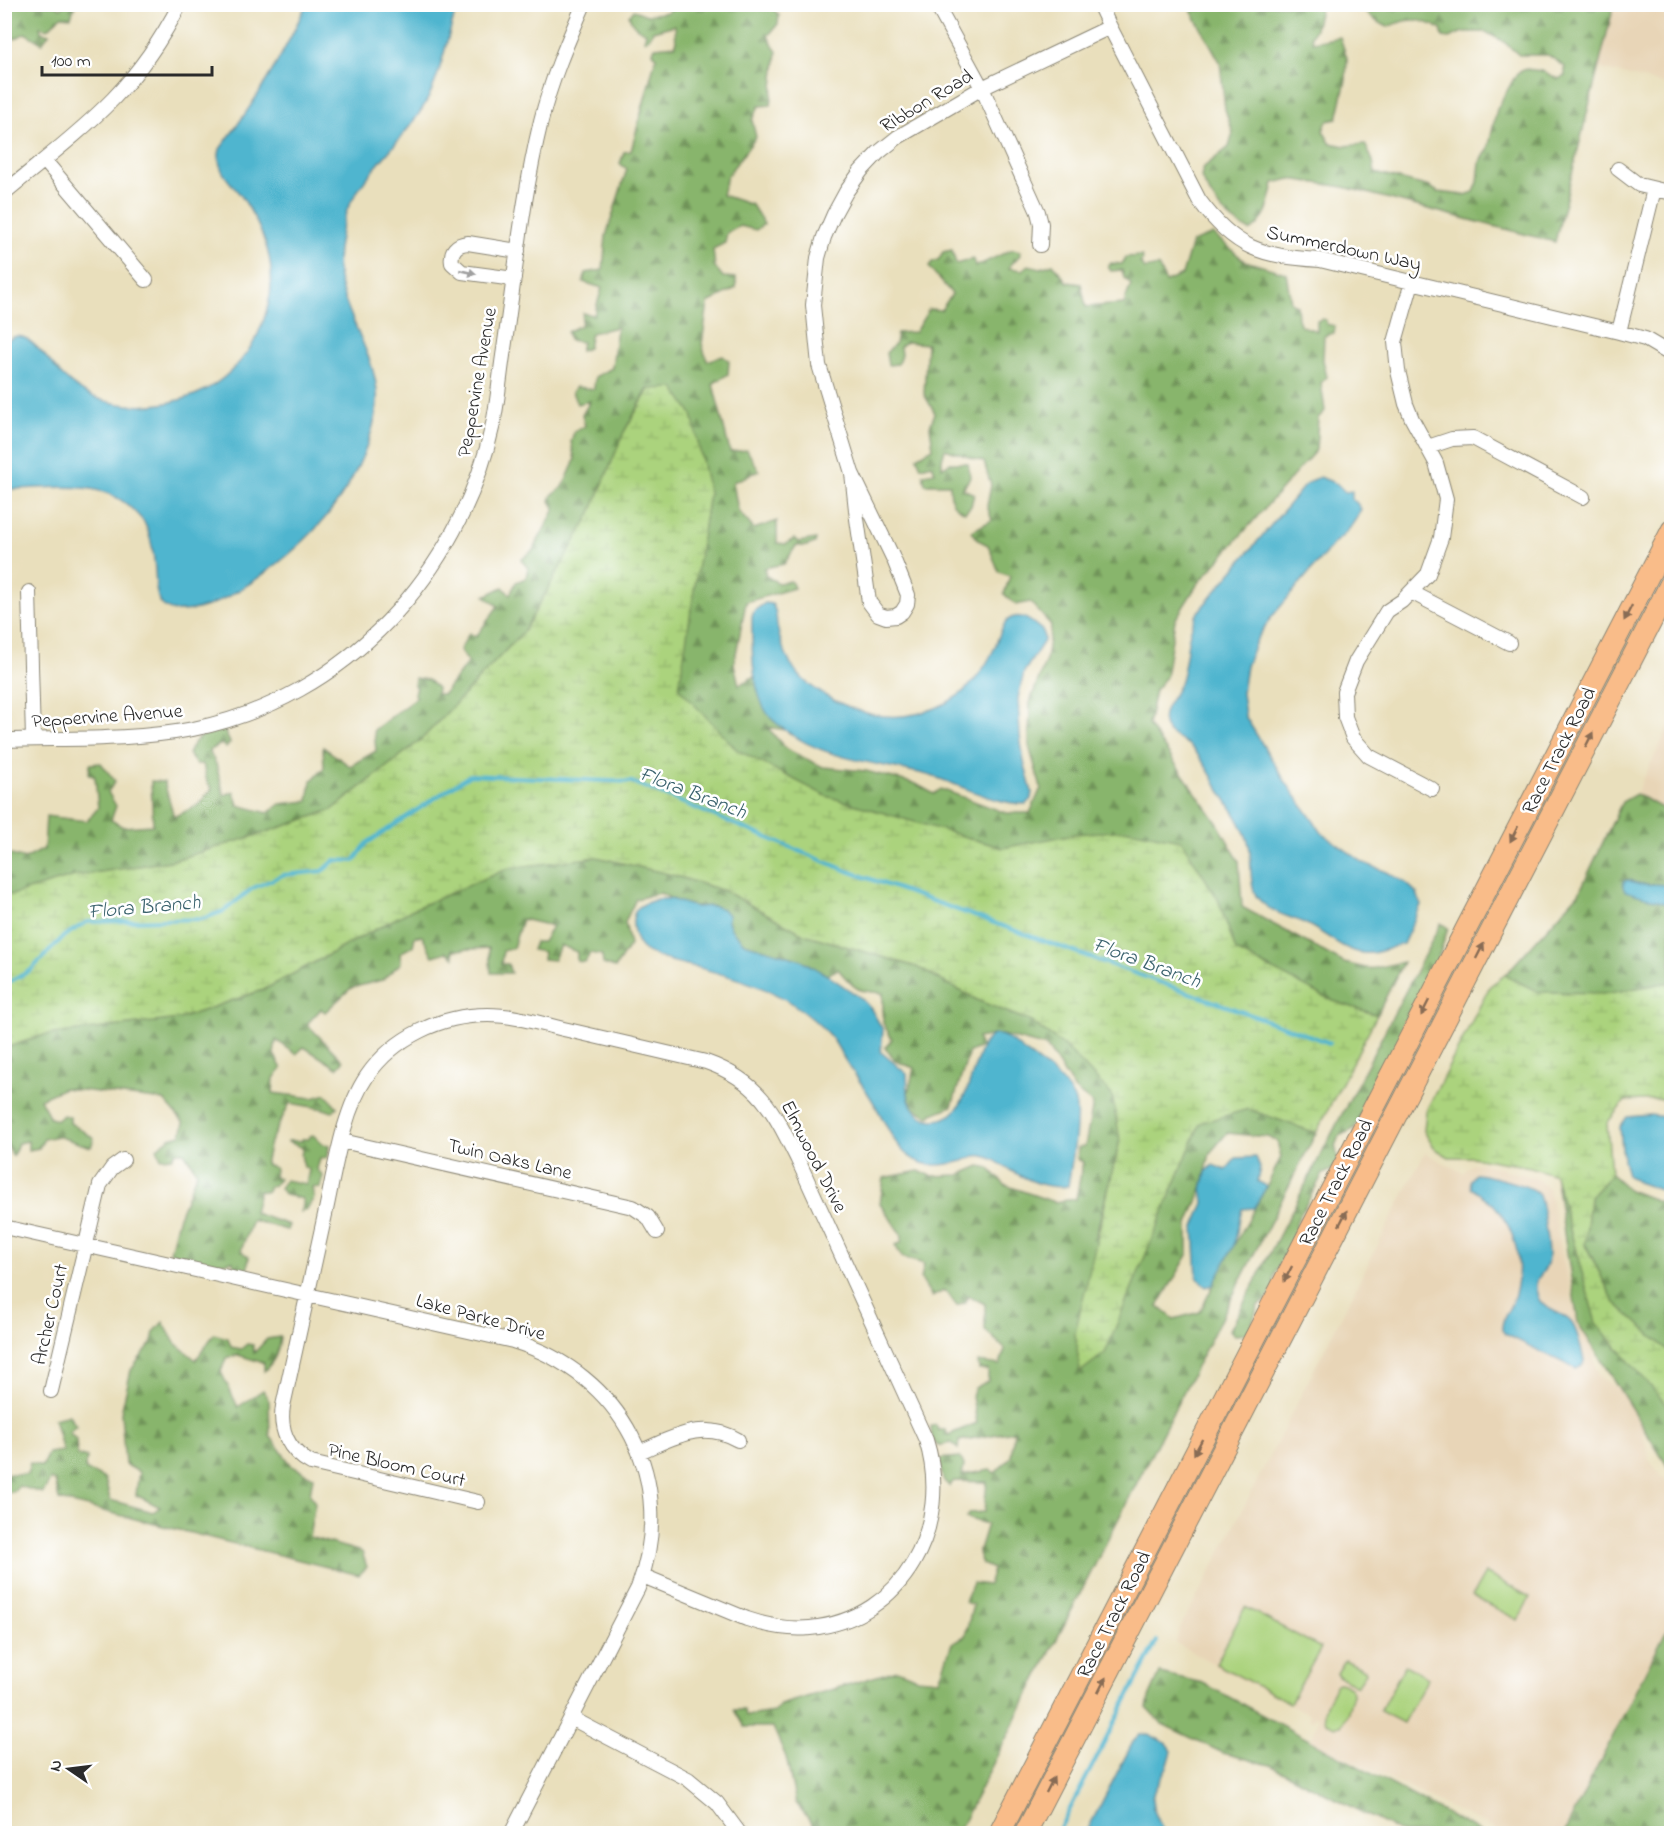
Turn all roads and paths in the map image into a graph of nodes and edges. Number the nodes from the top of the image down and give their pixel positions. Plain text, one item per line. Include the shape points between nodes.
1 (180, 4) edge
2 (584, 4) edge
3 (936, 4) edge
4 (1100, 4) edge
5 (1110, 27) junction
6 (982, 88) junction
7 (44, 160) junction
8 (1618, 169) dead end
9 (1654, 189) junction
10 (4, 193) edge
11 (1671, 193) edge
12 (1040, 245) dead end
13 (518, 251) junction
14 (514, 279) junction
15 (146, 280) dead end
16 (1412, 282) junction
17 (1619, 332) junction
18 (1671, 355) edge
19 (1428, 447) junction
20 (852, 473) junction
21 (1583, 496) dead end
22 (1671, 530) edge
23 (1671, 580) edge
24 (29, 592) dead end
25 (1411, 592) junction
26 (1509, 643) dead end
27 (1599, 670) junction
28 (1620, 681) junction
29 (33, 739) junction
30 (4, 740) edge
31 (1432, 789) dead end
32 (342, 1141) junction
33 (123, 1160) dead end
34 (4, 1227) edge
35 (657, 1232) dead end
36 (85, 1245) junction
37 (307, 1295) junction
38 (1253, 1341) junction
39 (1274, 1353) junction
40 (51, 1391) dead end
41 (1219, 1408) junction
42 (1239, 1419) junction
43 (738, 1440) dead end
44 (639, 1452) junction
45 (478, 1502) dead end
46 (1144, 1554) junction
47 (643, 1576) junction
48 (1153, 1586) junction
49 (571, 1718) junction
50 (511, 1833) edge
51 (740, 1833) edge
52 (999, 1833) edge
53 (1025, 1833) edge

1 - 7 street via 134,75 92,120
2 - 13 street, Peppervine Avenue via 559,62 541,121
3 - 6 street
4 - 5 street, Summerdown Way
5 - 6 street, Ribbon Road
5 - 16 street, Summerdown Way via 1199,200 1229,235 1272,255 1320,260
6 - 12 street via 1038,212
6 - 20 street, Ribbon Road via 916,125 878,153 846,192 824,237 813,304 819,365
7 - 10 street
7 - 15 street
8 - 9 street via 1639,185
9 - 11 street
9 - 17 street
13 - 14 street, Peppervine Avenue
13 -> 14 street via 468,243 454,249 451,256 452,263 462,272
14 - 29 street, Peppervine Avenue via 493,421 475,486 435,565 373,636 309,683 227,720 143,736
16 - 17 street, Summerdown Way
16 - 19 street via 1395,342 1406,404
17 - 18 street, Summerdown Way via 1645,339
19 - 21 street via 1452,439 1473,438
19 - 25 street via 1446,499 1441,538 1428,573
20 - 20 street, Ribbon Road via 908,595 907,604 896,616 878,614 869,602
22 -> 27 main road, Race Track Road
23 - 28 main road, Race Track Road
24 - 29 street
25 - 26 street
25 - 31 street via 1387,611 1356,662 1344,692 1345,717 1353,738 1370,756
27 - 28 main road
27 -> 38 main road, Race Track Road
39 -> 28 main road, Race Track Road
29 - 30 street, Peppervine Avenue
32 - 35 street, Twin Oaks Lane via 633,1207 648,1217
32 - 37 street, Elmwood Drive
32 - 47 street, Elmwood Drive via 357,1093 385,1054 419,1031 470,1016 509,1017 706,1062 736,1075 775,1114 926,1440 933,1471 930,1526 914,1562 890,1592 860,1613 826,1626 762,1624
33 - 36 street, Archer Court via 100,1185
34 - 36 street, Lake Parke Drive
36 - 37 street, Lake Parke Drive
36 - 40 street, Archer Court
37 - 44 street, Lake Parke Drive via 513,1341 548,1354 580,1374 608,1400
37 - 45 street, Pine Bloom Court via 281,1413 285,1436 293,1449 319,1466
38 - 39 main road
38 - 41 main road, Race Track Road
39 - 42 main road, Race Track Road
41 - 42 main road
41 -> 46 main road, Race Track Road
42 - 48 main road, Race Track Road
43 - 44 street via 708,1429 694,1430
44 - 47 street, Lake Parke Drive via 651,1514
46 - 48 main road
46 - 52 main road, Race Track Road
47 - 49 street, Lake Parke Drive
53 -> 48 main road, Race Track Road
49 - 50 street, Lake Parke Drive
49 - 51 street via 688,1779 717,1803

